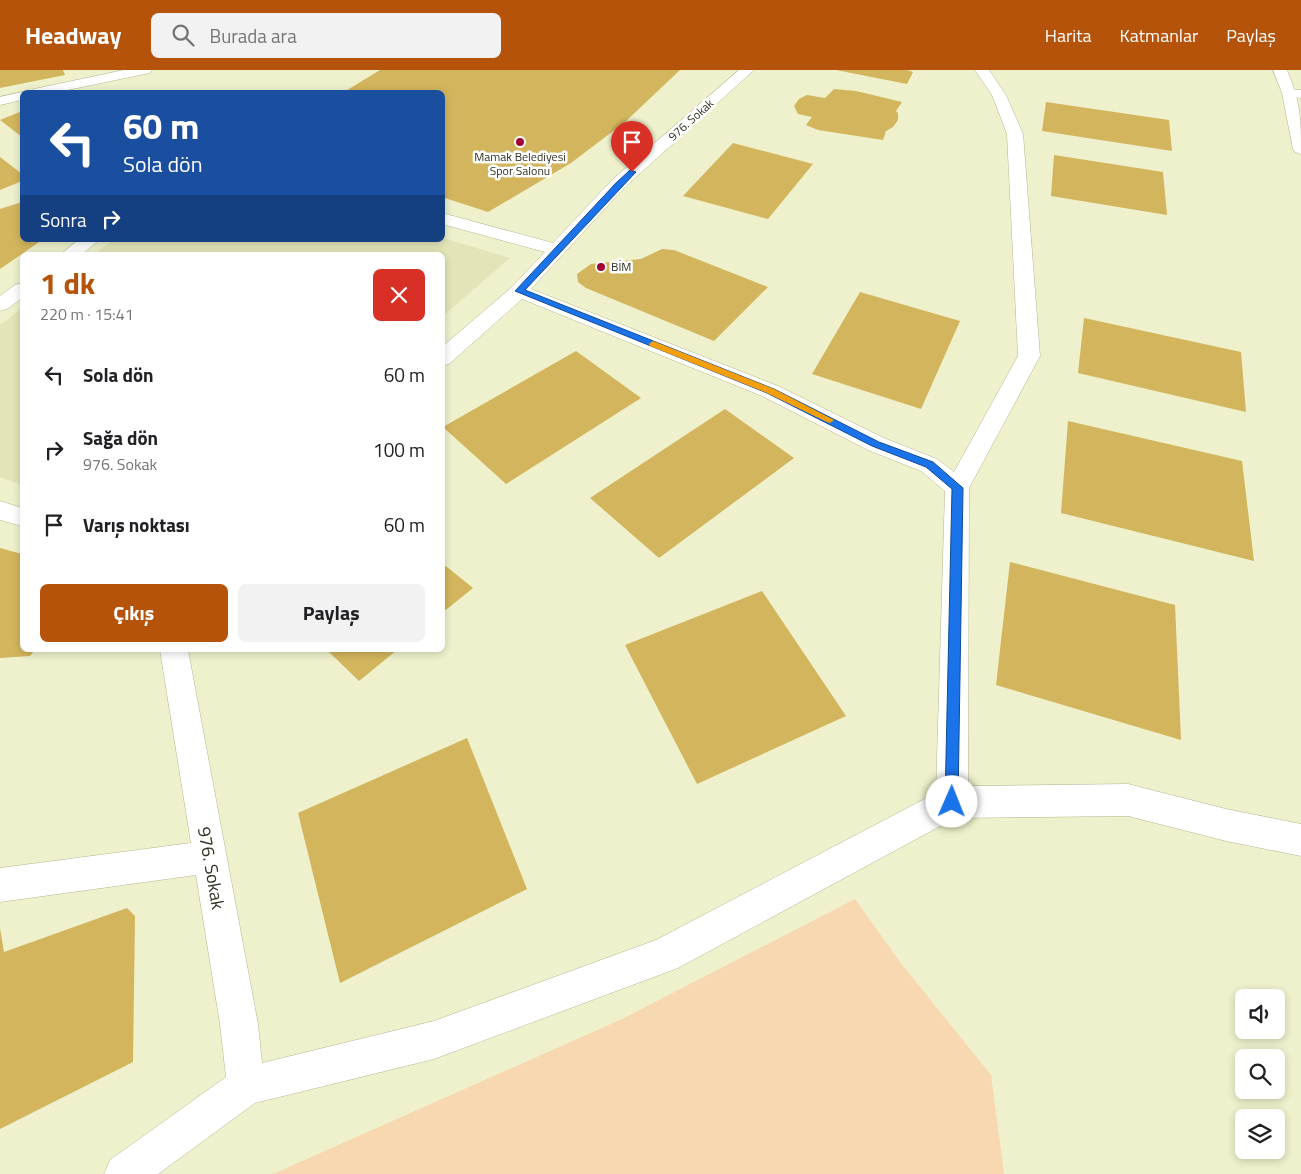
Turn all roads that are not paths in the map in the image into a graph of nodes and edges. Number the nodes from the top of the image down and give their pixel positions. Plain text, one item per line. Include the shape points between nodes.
1 (145, 70) edge
2 (746, 70) edge
3 (982, 70) edge
4 (1280, 70) edge
5 (109, 74) edge
6 (124, 87) dead end
7 (47, 90) edge
8 (1295, 93) edge
9 (20, 96) edge
10 (0, 101) edge
11 (1301, 149) edge
12 (445, 219) edge
13 (87, 242) edge
14 (558, 250) junction
15 (73, 252) edge
16 (20, 290) edge
17 (519, 291) junction
18 (0, 305) edge
19 (445, 356) edge
20 (958, 488) junction
21 (0, 510) edge
22 (20, 516) edge
23 (174, 652) edge
24 (952, 802) junction
25 (1301, 840) edge
26 (210, 857) junction
27 (0, 885) edge
28 (246, 1086) junction
29 (124, 1174) edge

1 - 5 street
2 - 14 street, 976. Sokak via 618,184
3 - 20 street via 999,95 1015,134 1029,356
4 - 8 street
5 - 6 street
5 - 7 street
8 - 11 street
9 - 10 street
12 - 14 street
13 - 15 street
14 - 17 street, 976. Sokak
16 - 18 street
17 - 19 street, 976. Sokak
17 - 20 street via 770,391 876,444 929,464
20 - 24 street
21 - 22 street
23 - 26 street, 976. Sokak
24 - 25 street via 1128,800
24 - 28 street via 665,955 434,1040
26 - 27 street
26 - 28 street, 976. Sokak via 239,1024
28 - 29 street

